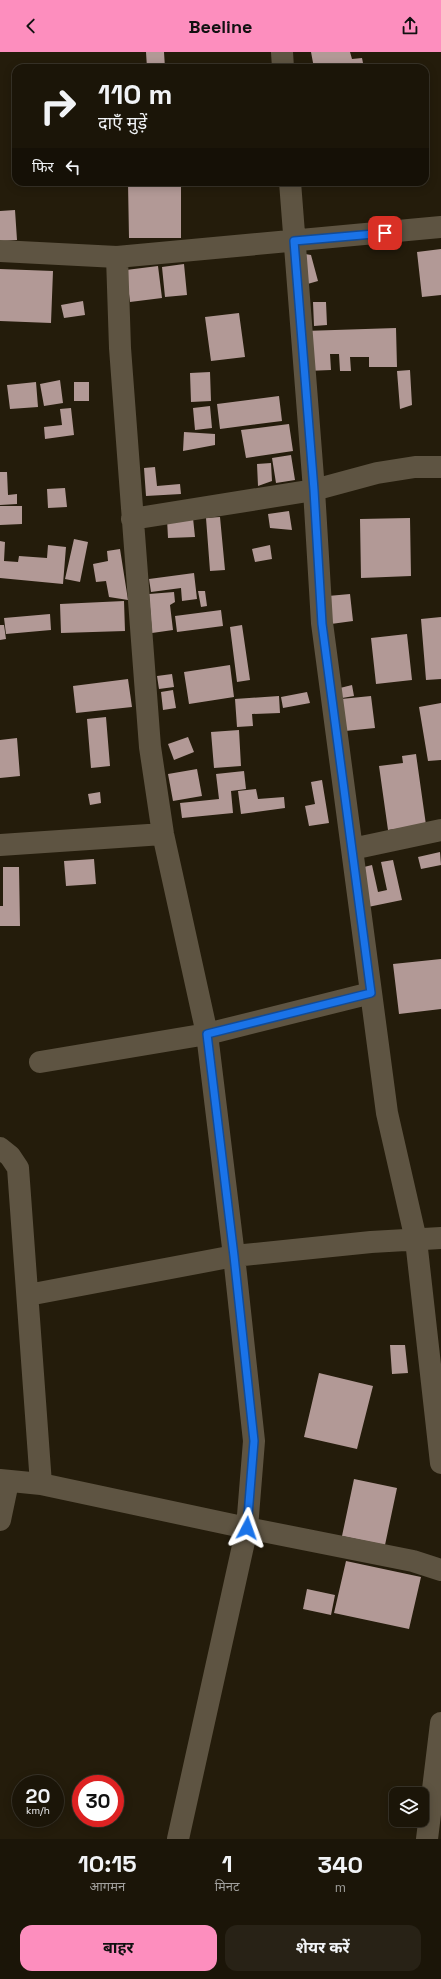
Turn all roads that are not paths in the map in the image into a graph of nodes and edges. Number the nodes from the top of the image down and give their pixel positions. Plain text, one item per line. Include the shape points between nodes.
1 (282, 52) edge
2 (283, 64) edge
3 (290, 186) edge
4 (441, 227) edge
5 (294, 241) junction
6 (0, 251) edge
7 (117, 257) junction
8 (441, 466) edge
9 (314, 490) junction
10 (132, 518) junction
11 (441, 830) edge
12 (163, 834) junction
13 (0, 845) edge
14 (352, 850) junction
15 (371, 993) junction
16 (207, 1034) junction
17 (40, 1062) dead end
18 (0, 1148) edge
19 (441, 1238) edge
20 (416, 1240) junction
21 (234, 1256) junction
22 (28, 1295) junction
23 (440, 1457) edge
24 (4, 1481) edge
25 (41, 1484) junction
26 (0, 1520) edge
27 (247, 1528) junction
28 (441, 1570) edge
29 (441, 1723) edge
30 (178, 1839) edge
31 (427, 1839) edge

1 - 2 street
3 - 5 street
4 - 5 street
5 - 7 street
5 - 9 street
6 - 7 street
7 - 10 street via 120,348
8 - 9 street via 377,473
9 - 10 street
9 - 14 street via 322,624
10 - 12 street via 150,747
11 - 14 street
12 - 13 street
12 - 16 street
14 - 15 street
15 - 16 street
15 - 20 street via 387,1113
16 - 17 street
16 - 21 street
18 - 22 street via 10,1156 18,1168
19 - 20 street
20 - 21 street
20 - 23 street
21 - 22 street
21 - 27 street via 254,1441
22 - 25 street
24 - 25 street
24 - 26 street
25 - 27 street
27 - 28 street via 413,1561
27 - 30 street
29 - 31 street

